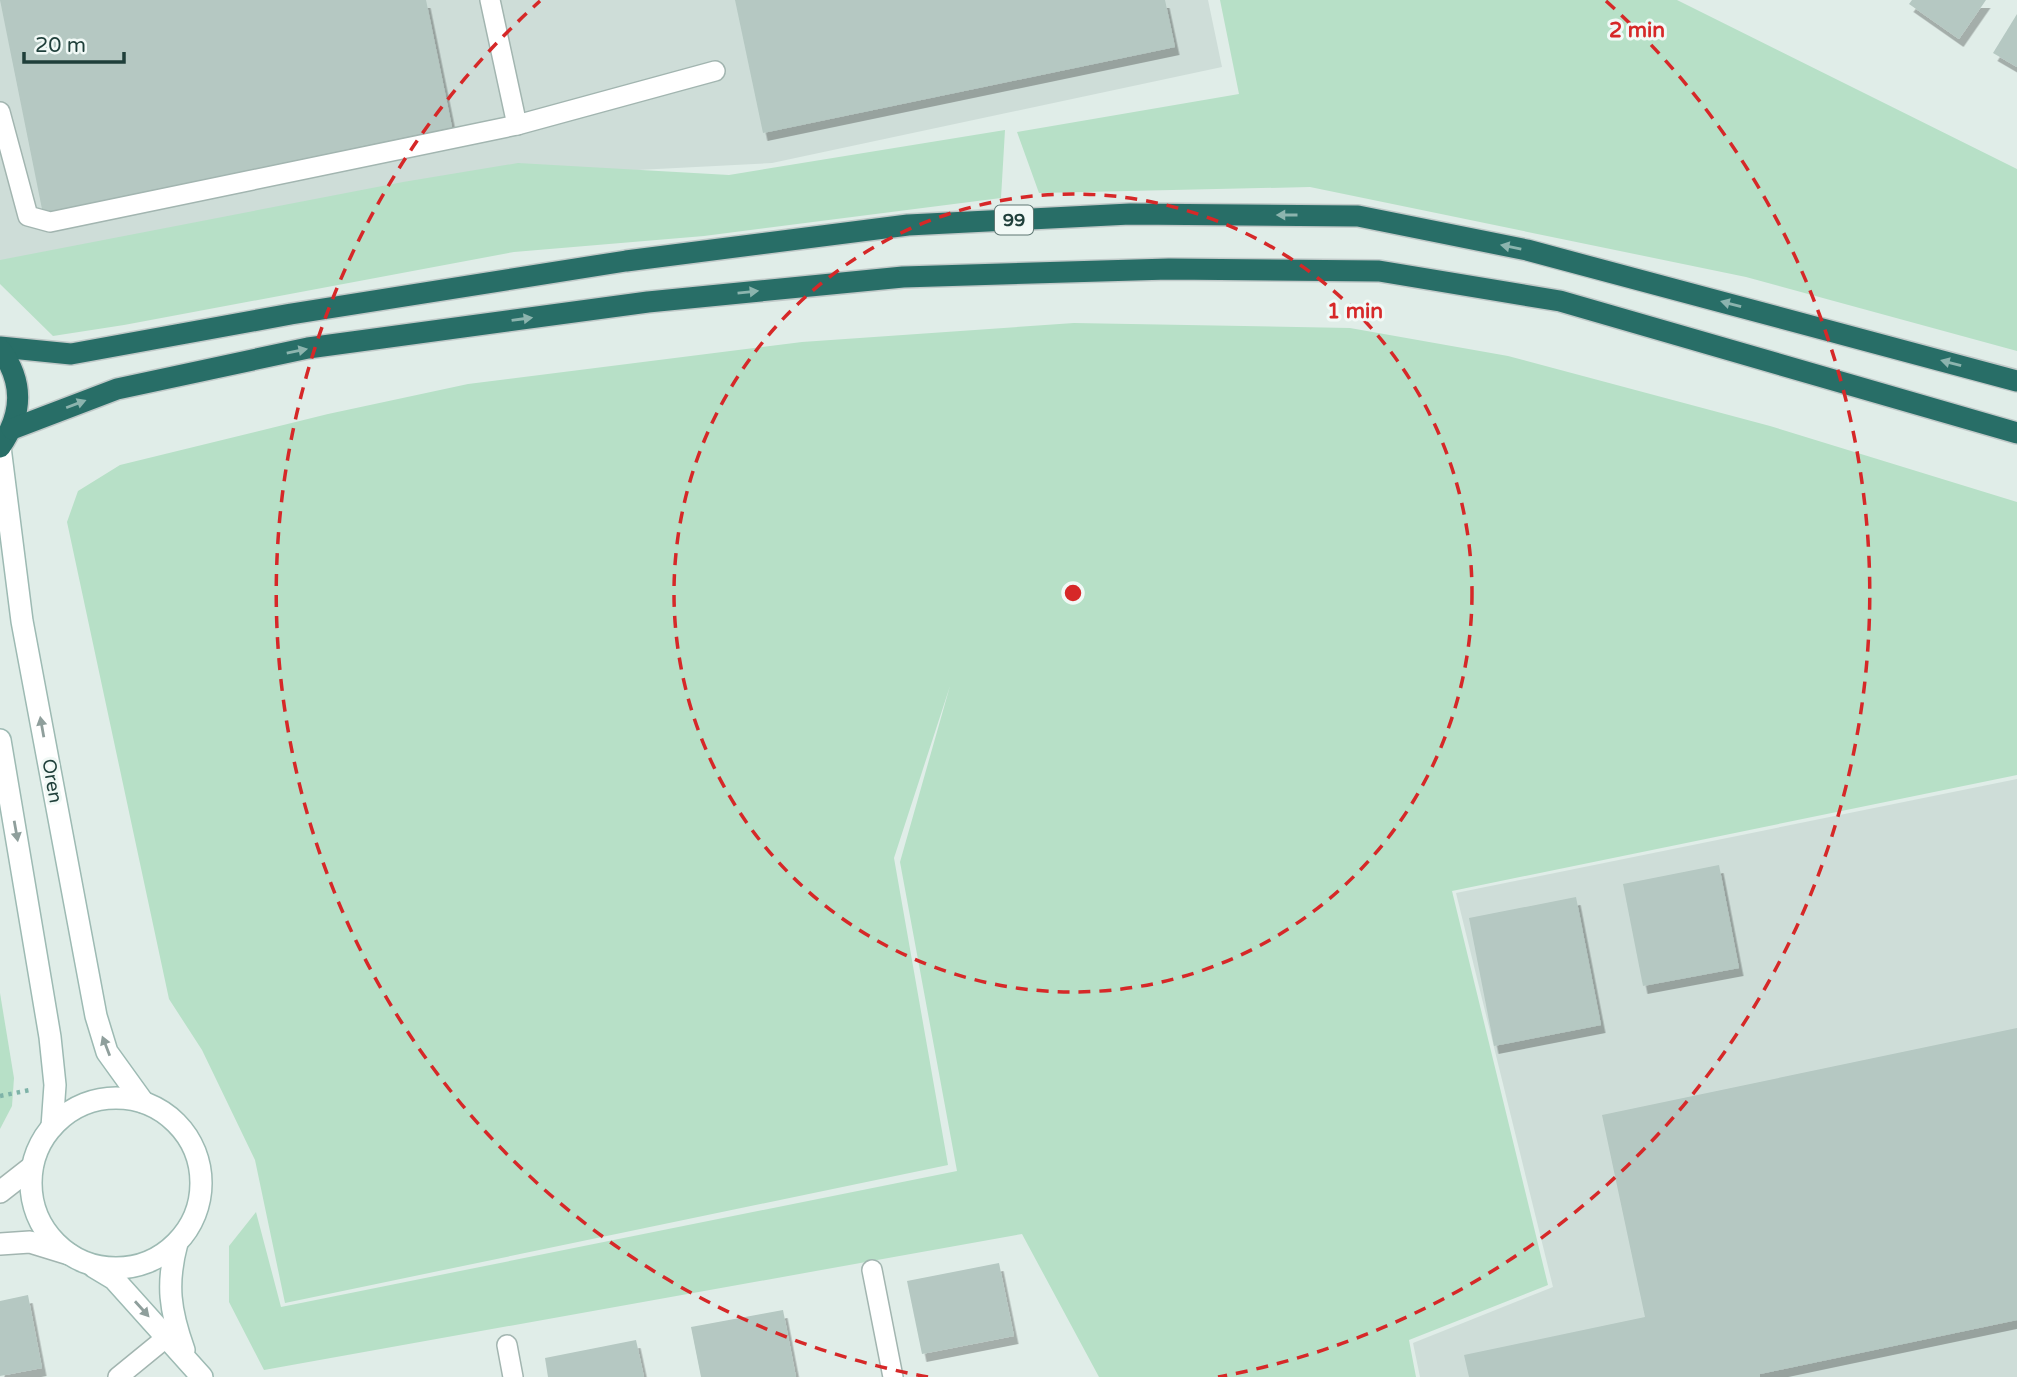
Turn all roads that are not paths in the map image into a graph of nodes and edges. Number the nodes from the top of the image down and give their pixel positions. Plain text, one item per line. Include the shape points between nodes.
1 (491, 0) edge
2 (715, 71) dead end
3 (0, 112) edge
4 (517, 125) junction
5 (0, 348) edge
6 (2017, 381) edge
7 (12, 429) junction
8 (2017, 433) edge
9 (0, 447) edge
10 (0, 740) edge
11 (143, 1102) junction
12 (52, 1127) junction
13 (32, 1167) junction
14 (0, 1192) edge
15 (177, 1243) junction
16 (0, 1244) edge
17 (69, 1254) junction
18 (92, 1265) junction
19 (872, 1270) dead end
20 (167, 1337) junction
21 (507, 1345) dead end
22 (187, 1359) junction
23 (118, 1377) edge
24 (202, 1377) edge
25 (513, 1377) edge
26 (893, 1377) edge

1 - 4 lane
2 - 4 lane
3 - 4 lane via 28,216 50,222
6 -> 5 highway, 99 via 1527,250 1358,216 1130,214 908,225 626,261 71,354
5 - 7 highway, 99 via 18,386
7 -> 8 highway via 117,389 308,348 648,302 903,276 1169,269 1379,271 1560,301
7 - 9 highway, 99
11 -> 9 street, Oren via 107,1052 96,1016 22,621
10 -> 12 street via 50,1037 55,1085
11 - 12 street via 114,1098 91,1102
11 - 15 street via 168,1115 188,1136 200,1163 202,1192 194,1219
12 - 13 street
13 - 14 street
13 - 17 street via 33,1197 42,1225
15 - 18 street via 154,1260 136,1266
15 - 22 street via 169,1279
16 - 17 street via 30,1242
17 - 18 street
18 -> 20 street via 114,1279
19 - 26 lane
20 - 22 street
20 - 23 lane
21 - 25 lane
22 - 24 street

